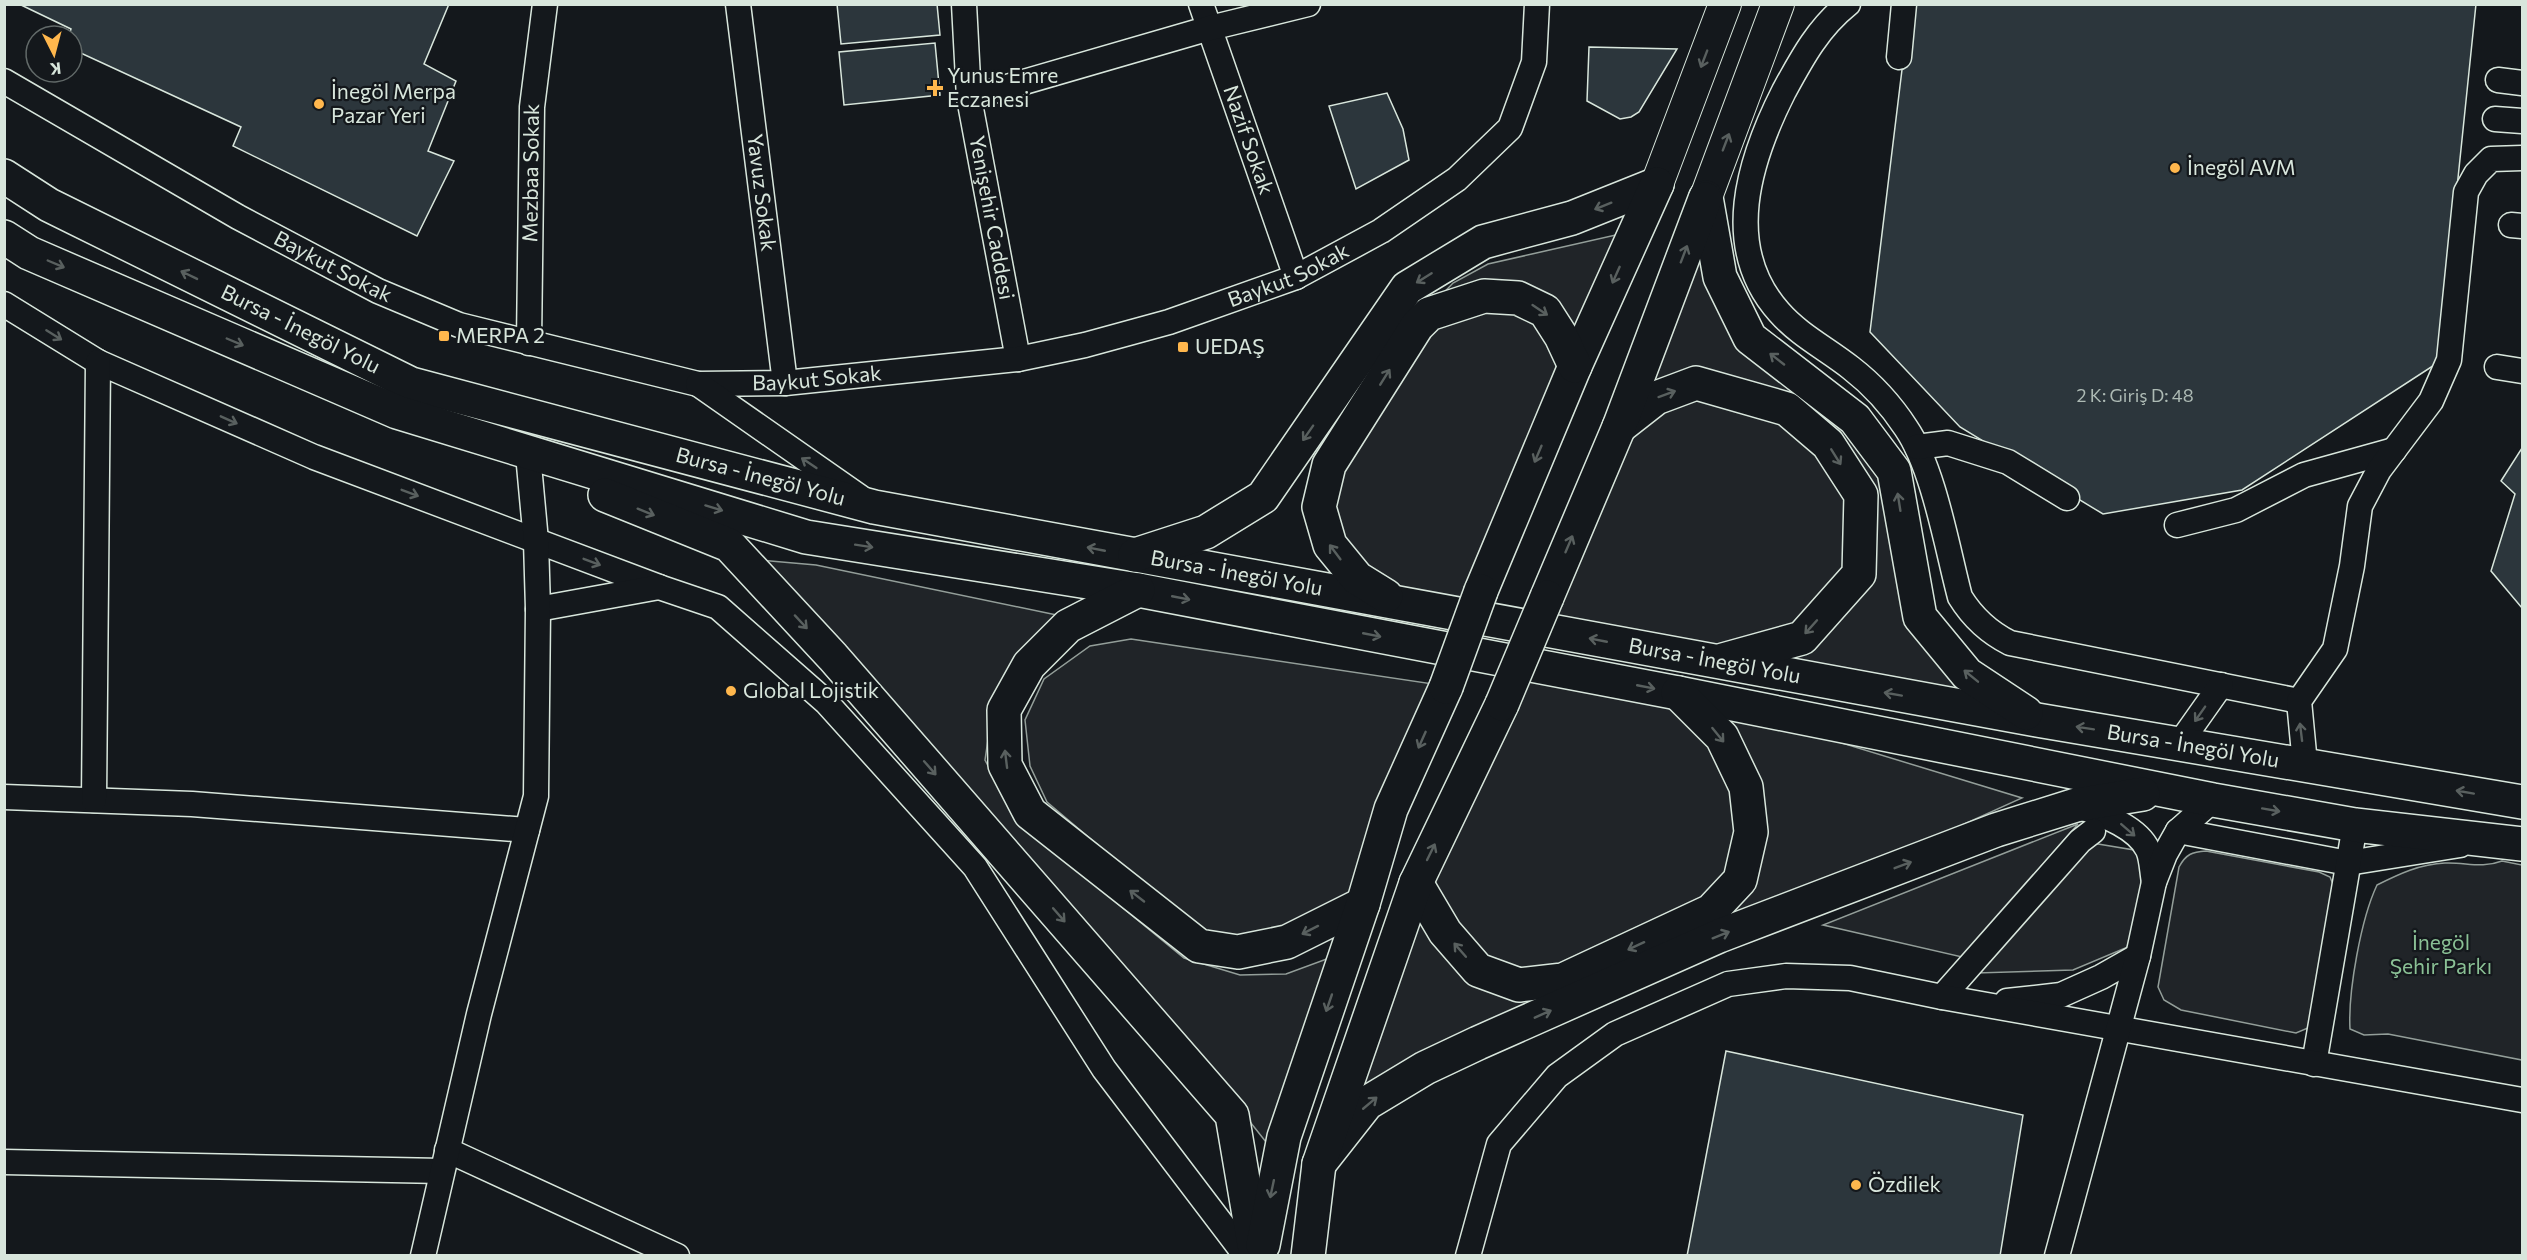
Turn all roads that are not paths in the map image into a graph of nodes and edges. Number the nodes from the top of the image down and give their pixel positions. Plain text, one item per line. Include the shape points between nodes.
1 (545, 4) edge
2 (738, 4) edge
3 (964, 4) edge
4 (1202, 4) edge
5 (1308, 4) edge
6 (1537, 4) edge
7 (1725, 4) edge
8 (1848, 4) edge
9 (1778, 5) edge
10 (1898, 7) edge
11 (1210, 28) junction
12 (1899, 57) dead end
13 (4, 81) edge
14 (2498, 81) dead end
15 (2523, 82) edge
16 (969, 98) junction
17 (2495, 119) dead end
18 (2523, 121) edge
19 (2523, 158) edge
20 (4, 176) edge
21 (1657, 184) junction
22 (1706, 197) junction
23 (4, 237) edge
24 (1296, 276) junction
25 (4, 304) edge
26 (529, 343) junction
27 (1018, 359) junction
28 (98, 362) junction
29 (1575, 366) junction
30 (2497, 367) dead end
31 (2523, 371) edge
32 (785, 382) junction
33 (698, 384) junction
34 (397, 412) junction
35 (1619, 427) junction
36 (1917, 447) junction
37 (2394, 450) junction
38 (529, 465) junction
39 (2067, 498) dead end
40 (874, 507) junction
41 (2177, 525) dead end
42 (536, 541) junction
43 (1132, 556) junction
44 (659, 587) junction
45 (1138, 590) junction
46 (1396, 602) junction
47 (538, 609) junction
48 (1715, 662) junction
49 (2221, 685) junction
50 (1678, 693) junction
51 (2299, 701) junction
52 (2037, 720) junction
53 (2180, 743) junction
54 (2305, 764) junction
55 (2163, 791) junction
56 (4, 797) edge
57 (94, 800) junction
58 (2213, 800) junction
59 (2523, 802) edge
60 (2084, 818) junction
61 (2355, 825) junction
62 (527, 830) junction
63 (2178, 831) junction
64 (2507, 842) edge
65 (2348, 863) junction
66 (2154, 882) junction
67 (1416, 883) junction
68 (1363, 904) junction
69 (2138, 956) junction
70 (1942, 997) junction
71 (1984, 1004) junction
72 (2118, 1028) junction
73 (2314, 1064) junction
74 (2523, 1100) edge
75 (444, 1161) junction
76 (4, 1162) edge
77 (1319, 1164) junction
78 (423, 1256) edge
79 (677, 1256) edge
80 (1245, 1256) edge
81 (1256, 1256) edge
82 (1261, 1256) edge
83 (1308, 1256) edge
84 (1468, 1256) edge
85 (2056, 1256) edge

1 - 26 street, Mezbaa Sokak via 532,107
2 - 32 street, Yavuz Sokak
3 - 16 street, Yenişehir Caddesi
4 - 11 street, Nazif Sokak
5 - 11 street
6 - 24 street, Baykut Sokak via 1534,62 1510,128 1457,179 1381,231
7 -> 21 main road
8 - 36 street via 1807,47 1768,123 1749,182 1747,249 1758,280 1778,312 1866,380 1892,408
22 -> 9 main road
10 - 12 street
11 - 16 street
11 - 24 street, Nazif Sokak
13 - 26 street, Baykut Sokak via 238,217 378,291 459,325
14 - 15 street
16 - 27 street, Yenişehir Caddesi
17 - 18 street
19 - 37 street via 2491,159 2470,182 2449,360 2431,401
40 -> 20 highway, Bursa - İnegöl Yolu via 411,384 49,205
21 -> 29 highway
21 -> 43 highway via 1572,218 1483,242 1407,288 1263,496 1206,532
35 -> 22 highway
52 -> 22 highway via 1967,674 1920,617 1894,471 1855,419 1750,338 1720,277
23 -> 34 highway, Bursa - İnegöl Yolu via 29,253
24 - 27 street, Baykut Sokak via 1169,321
25 -> 28 street
26 - 33 street, Baykut Sokak
27 - 32 street, Baykut Sokak
28 -> 42 street via 314,457
28 - 57 street
46 -> 29 highway via 1357,578 1330,545 1320,507 1329,465 1417,326 1429,314 1484,296 1518,298 1545,311
29 -> 68 highway, bridge via 1481,591 1446,687 1391,808
30 - 31 street
32 - 33 street, Baykut Sokak
40 -> 33 street
34 - 38 highway
34 -> 45 highway, Bursa - İnegöl Yolu via 806,537
35 -> 48 highway via 1656,398 1696,383 1786,409 1828,444 1861,495 1858,574 1802,638
67 -> 35 highway, bridge via 1502,704
36 - 39 street via 1948,443 2008,462
36 - 49 street via 1960,597 1981,624 2010,643 2121,674
37 - 41 street via 2304,475 2236,510
37 - 51 street via 2360,506 2336,649
38 - 42 street
38 -> 81 highway via 729,545 833,657 1232,1115
43 -> 40 highway, Bursa - İnegöl Yolu
42 -> 44 street
42 - 47 street
43 - 46 highway, Bursa - İnegöl Yolu
44 - 47 street
44 - 80 street via 717,606 826,702 975,867 1104,1069
45 -> 50 highway, Bursa - İnegöl Yolu
68 -> 45 highway via 1287,942 1238,952 1199,946 1030,813 1005,765 1004,710 1029,665 1068,626
48 -> 46 highway, Bursa - İnegöl Yolu
47 - 62 street via 536,796
52 -> 48 highway, Bursa - İnegöl Yolu
49 - 51 street
49 -> 53 street
50 - 55 highway, Bursa - İnegöl Yolu
50 -> 67 highway via 1722,737 1746,787 1751,832 1740,880 1711,911 1563,980 1520,985 1478,970 1445,933
54 -> 51 street
53 -> 52 highway, Bursa - İnegöl Yolu
53 - 54 highway, Bursa - İnegöl Yolu
59 -> 54 highway, Bursa - İnegöl Yolu
55 - 58 highway, Bursa - İnegöl Yolu
55 - 60 highway
56 - 57 street
57 - 62 street
58 -> 61 highway, Bursa - İnegöl Yolu
58 - 63 street
60 -> 66 street via 2115,819 2134,834 2148,849
60 - 70 street via 2080,841
77 -> 60 highway via 1367,1103 1425,1068 1719,936 1996,830
61 - 64 highway, Bursa - İnegöl Yolu
61 - 65 street
62 - 75 street
63 - 65 street
63 - 66 street
64 - 65 street
65 - 73 street
66 - 69 street
67 - 77 highway
68 -> 82 highway via 1284,1137
69 - 71 street via 2061,994
69 - 72 street
70 - 71 street
70 - 84 street via 1850,978 1786,976 1728,984 1615,1034 1557,1076 1499,1144
71 - 72 street
72 - 73 street
72 - 85 street
73 - 74 street
75 - 76 street
75 - 78 street
75 - 79 street
77 - 83 highway

